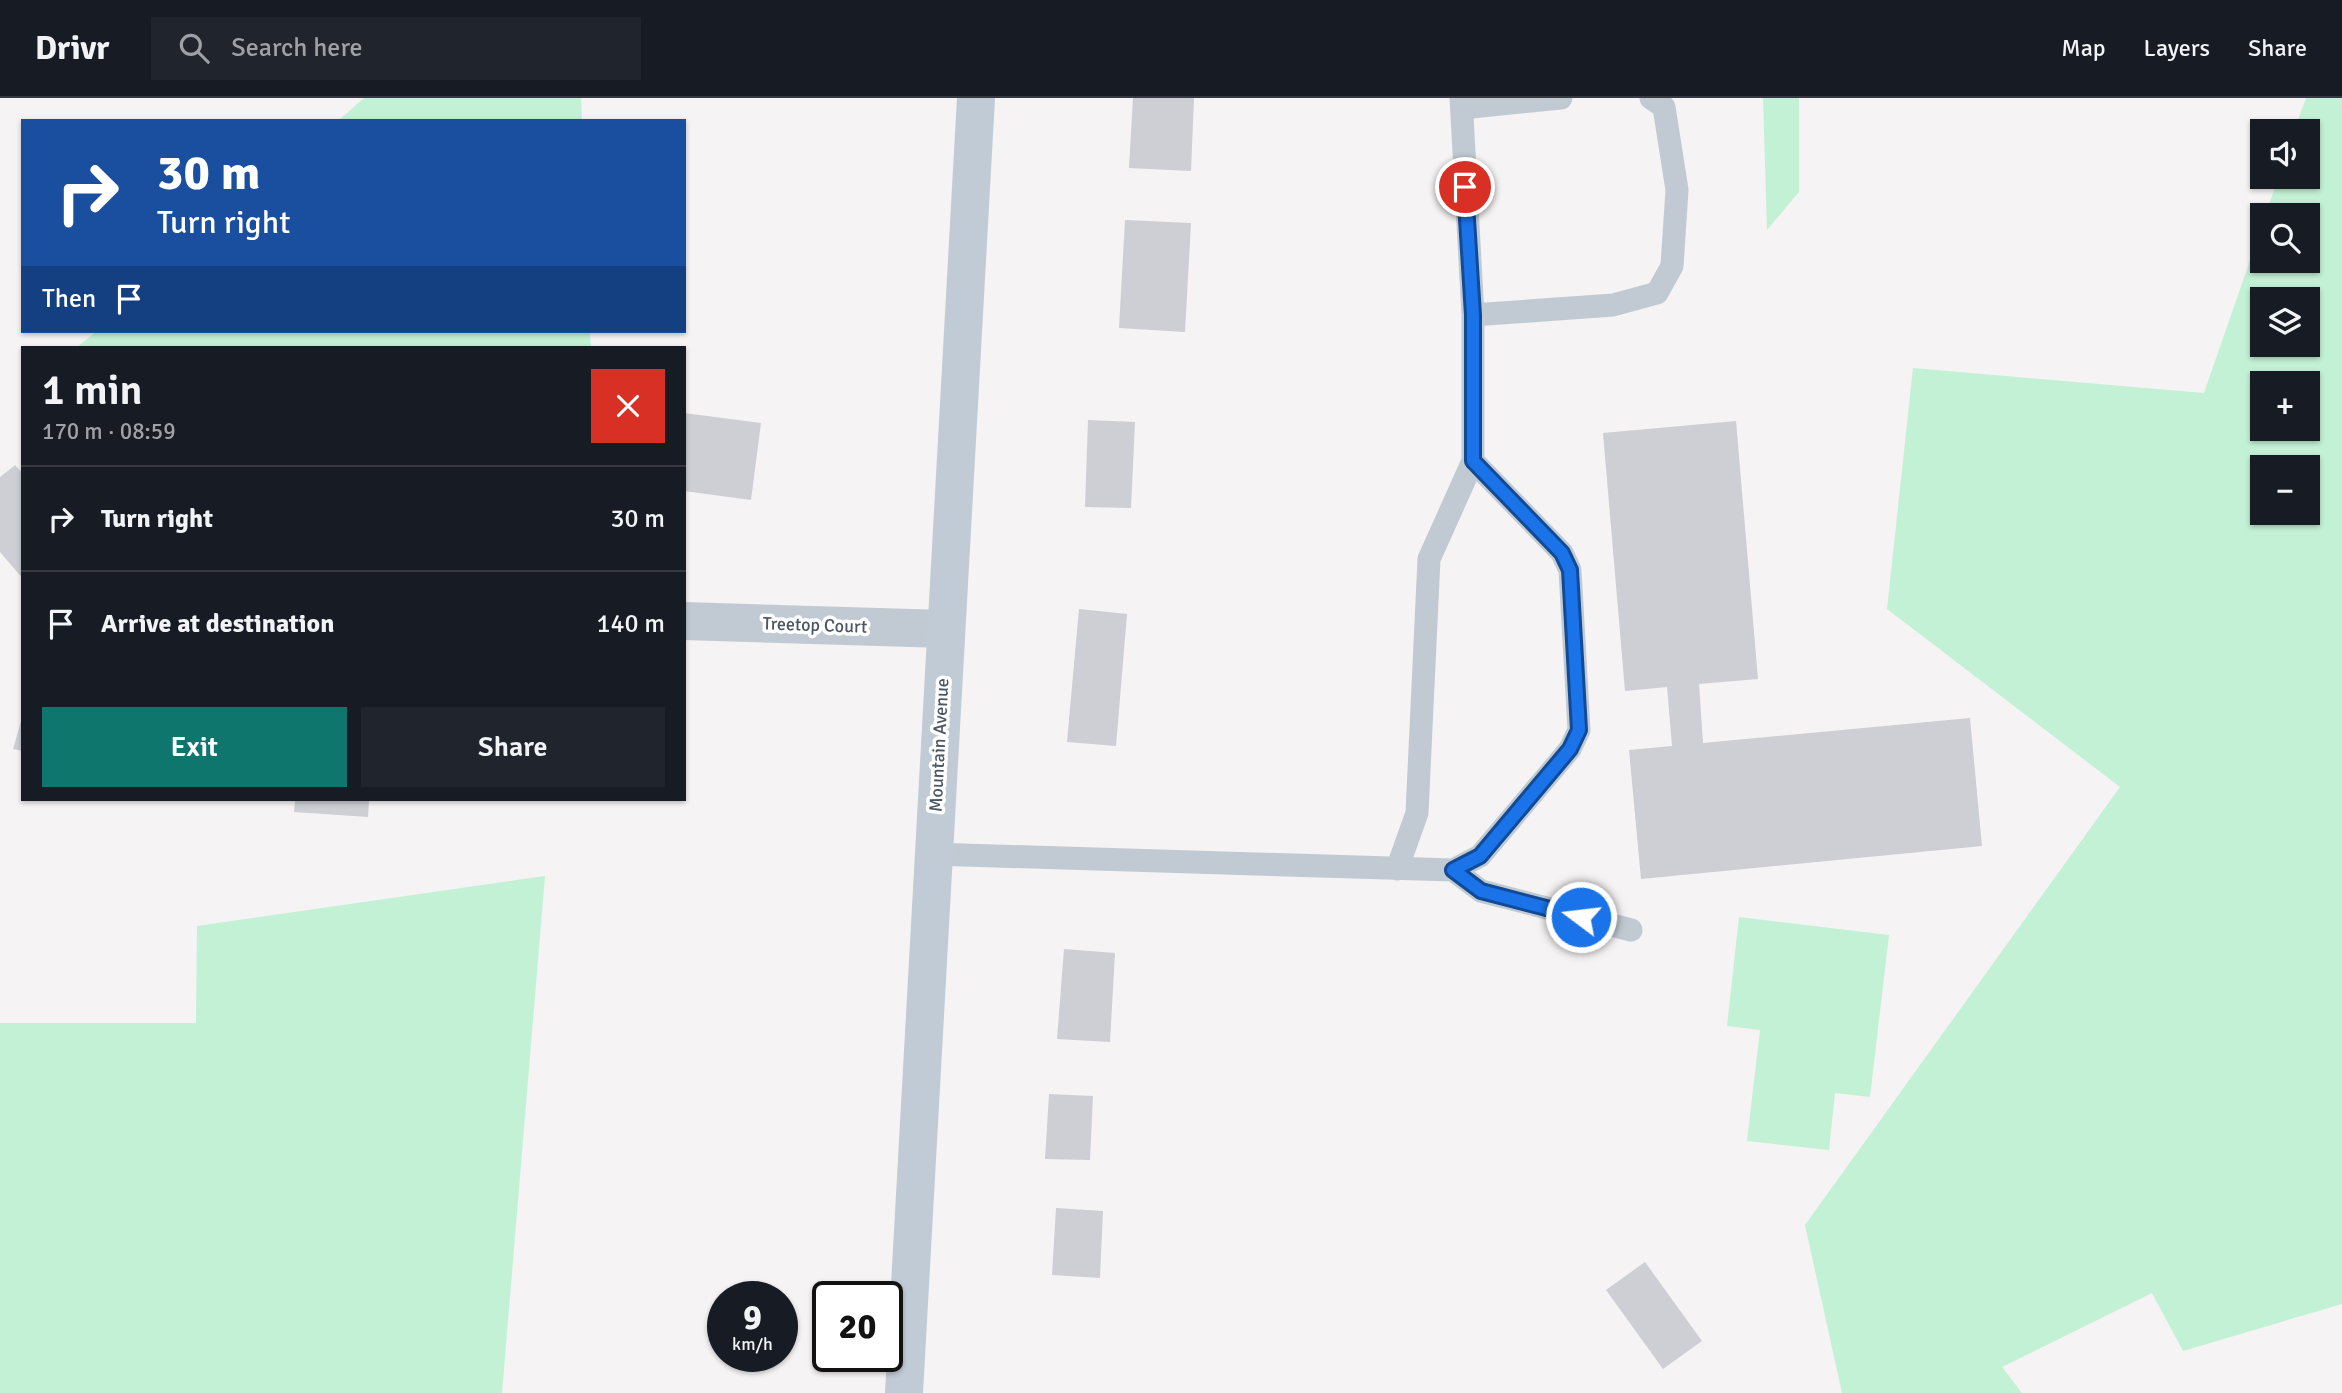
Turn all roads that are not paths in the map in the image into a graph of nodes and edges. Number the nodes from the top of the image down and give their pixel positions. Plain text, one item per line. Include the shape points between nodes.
1 (976, 98) edge
2 (1561, 98) edge
3 (1651, 98) edge
4 (1461, 103) edge
5 (1473, 315) junction
6 (1473, 461) junction
7 (686, 621) edge
8 (945, 629) junction
9 (932, 854) junction
10 (1397, 869) junction
11 (1453, 870) junction
12 (1631, 930) dead end
13 (904, 1393) edge

1 - 8 main road, Mountain Avenue
2 - 4 lane
3 - 5 lane via 1664,107 1677,190 1672,266 1657,293 1613,305
4 - 5 lane
5 - 6 lane
6 - 10 lane via 1429,559 1417,813
6 - 11 lane via 1562,553 1570,570 1579,730 1570,749 1480,856
7 - 8 street, Treetop Court
8 - 9 main road, Mountain Avenue
9 - 10 lane
9 - 13 main road, Mountain Avenue
10 - 11 lane
11 - 12 lane via 1481,891

